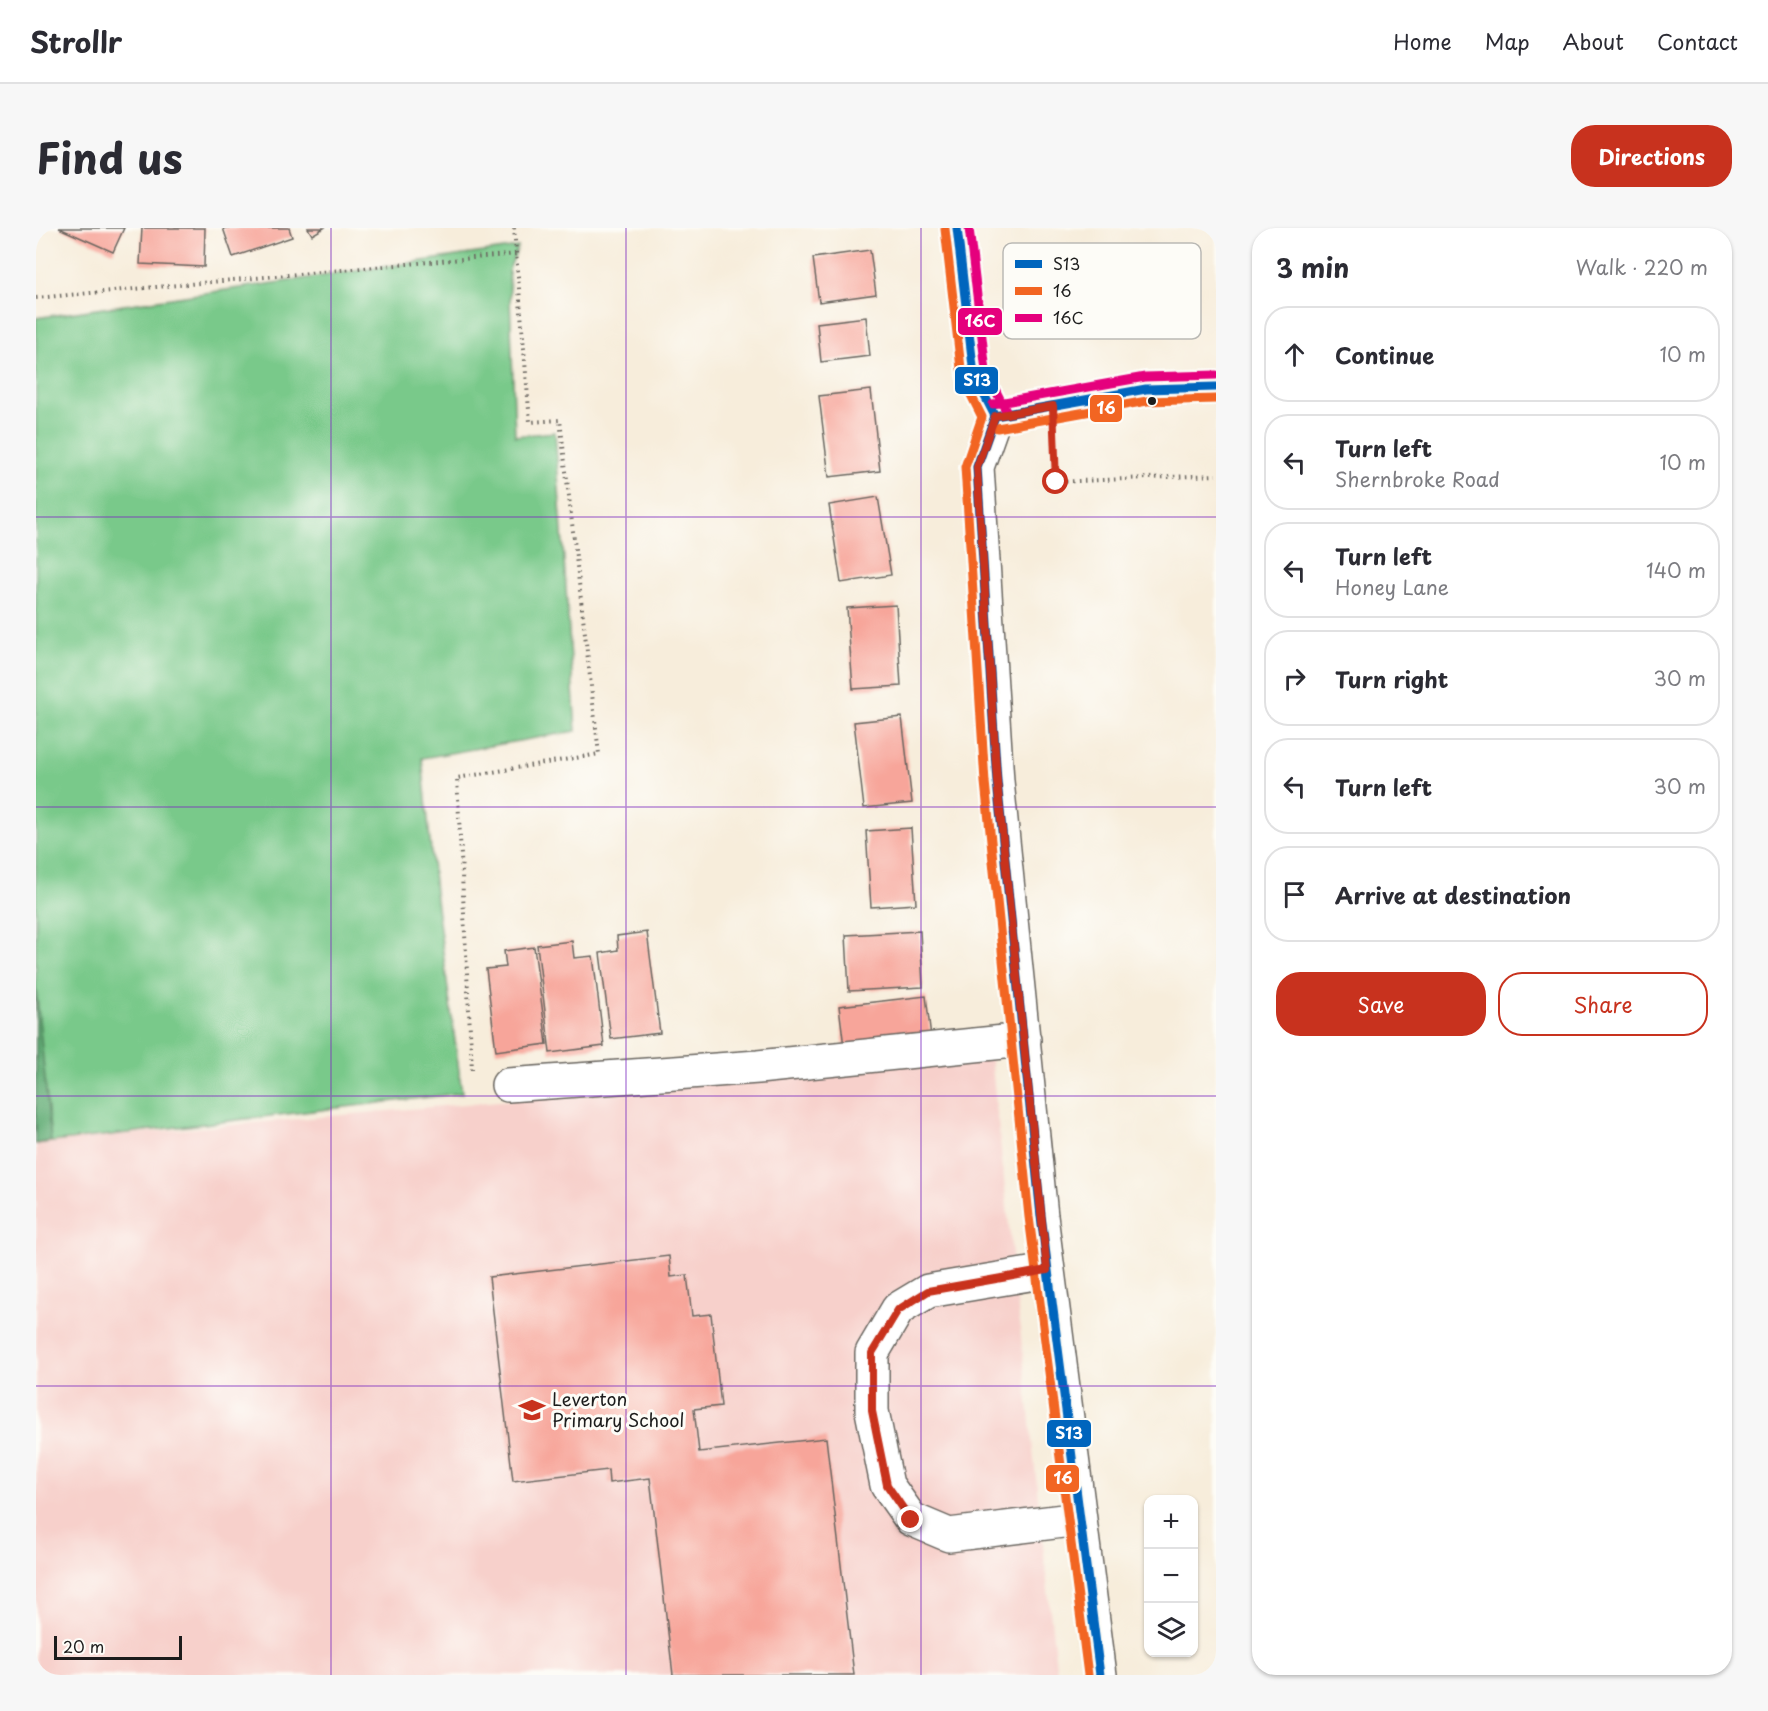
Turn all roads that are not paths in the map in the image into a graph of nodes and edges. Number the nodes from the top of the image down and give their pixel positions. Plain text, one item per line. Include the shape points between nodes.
1 (957, 228) edge
2 (1216, 387) edge
3 (995, 416) junction
4 (1024, 1040) junction
5 (508, 1084) dead end
6 (1047, 1270) junction
7 (1079, 1519) junction
8 (1100, 1675) edge

1 - 3 street via 974,375
2 - 3 street via 1146,389
3 - 4 street via 977,467 997,781
4 - 5 street via 758,1066
4 - 6 street
6 - 7 street
6 - 7 street via 928,1291 898,1310 872,1353 872,1411 887,1485 911,1520 949,1535
7 - 8 street

